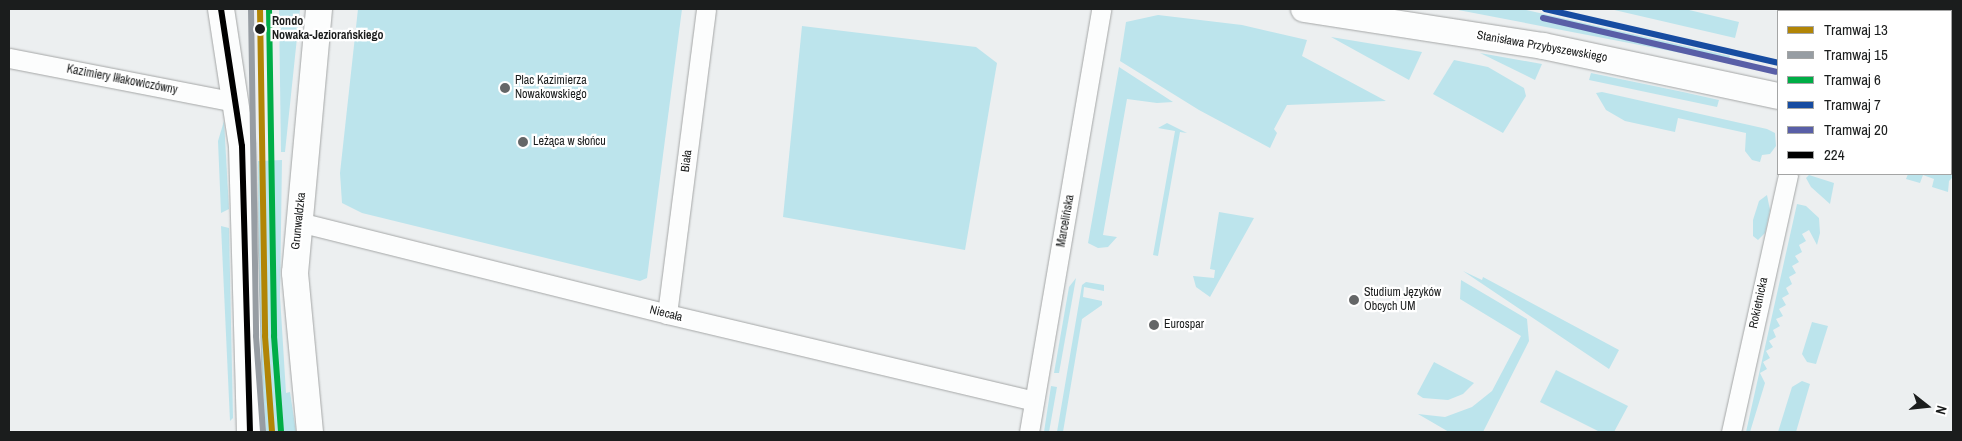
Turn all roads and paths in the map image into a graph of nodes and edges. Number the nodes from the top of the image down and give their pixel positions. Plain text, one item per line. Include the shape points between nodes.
1 (221, 9) edge
2 (319, 9) edge
3 (706, 9) edge
4 (1102, 9) edge
5 (1304, 9) edge
6 (9, 58) edge
7 (1777, 96) edge
8 (236, 102) junction
9 (1788, 175) edge
10 (299, 222) junction
11 (667, 314) junction
12 (1034, 401) junction
13 (250, 432) edge
14 (310, 432) edge
15 (1028, 432) edge
16 (1731, 432) edge

1 - 8 street
2 - 10 street, Grunwaldzka
3 - 11 street, Biała
4 - 12 street, Marcelińska
5 - 7 street, Stanisława Przybyszewskiego via 1552,48
6 - 8 street, Kazimiery Iłłakowiczówny
8 - 13 street via 242,146
9 - 16 street, Rokietnicka
10 - 11 street, Niecała
10 - 14 street, Grunwaldzka via 295,300
11 - 12 street, Niecała
12 - 15 street, Marcelińska

